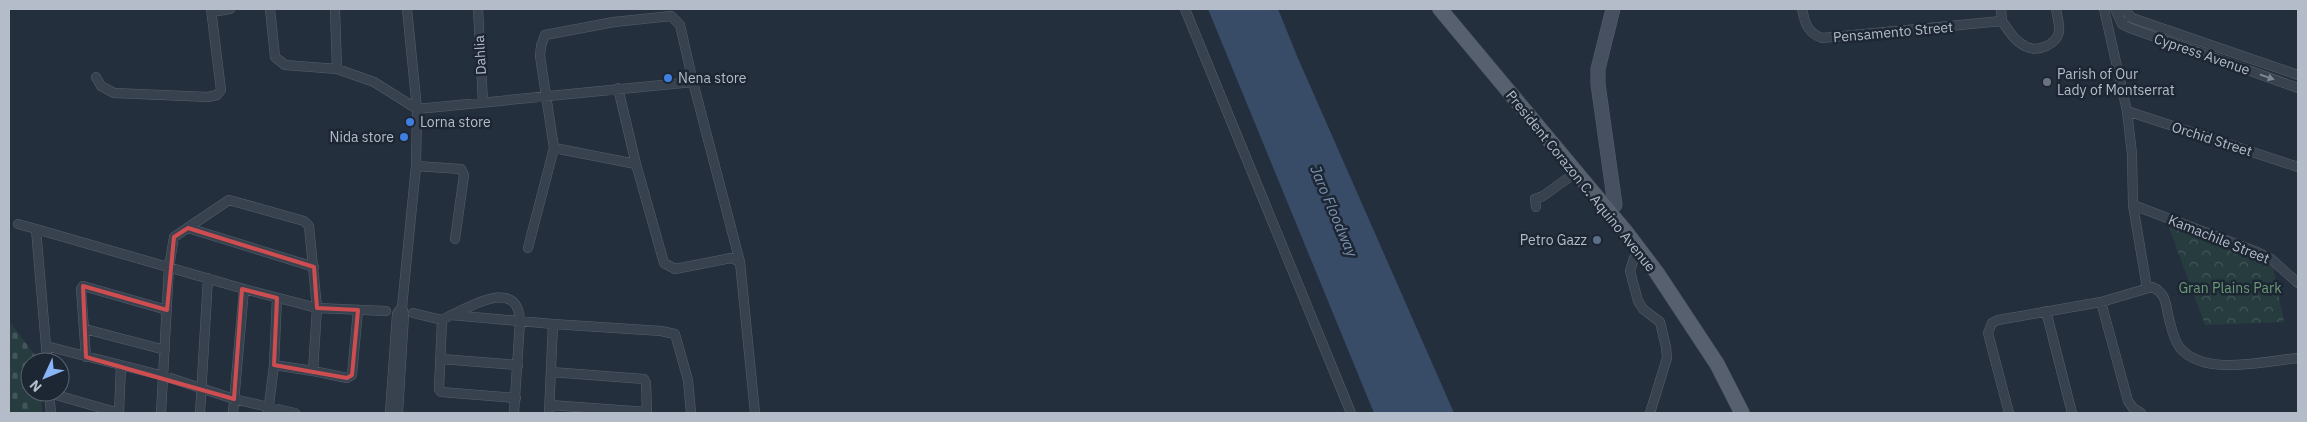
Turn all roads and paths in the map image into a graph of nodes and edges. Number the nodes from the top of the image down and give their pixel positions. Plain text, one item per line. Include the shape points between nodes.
1 (230, 9) edge
2 (270, 9) edge
3 (335, 9) edge
4 (407, 9) edge
5 (478, 9) edge
6 (1185, 9) edge
7 (1440, 9) edge
8 (1613, 9) edge
9 (1802, 9) edge
10 (2001, 9) edge
11 (2056, 9) edge
12 (2104, 9) edge
13 (2121, 9) edge
14 (211, 10) edge
15 (2118, 18) junction
16 (2002, 22) junction
17 (2111, 46) junction
18 (2226, 51) junction
19 (2223, 62) junction
20 (337, 69) junction
21 (2298, 75) edge
22 (96, 77) dead end
23 (694, 82) junction
24 (618, 88) junction
25 (2298, 88) edge
26 (546, 95) junction
27 (483, 102) junction
28 (418, 109) junction
29 (2126, 111) junction
30 (554, 148) junction
31 (636, 164) junction
32 (416, 166) junction
33 (2298, 167) edge
34 (1575, 173) junction
35 (1615, 205) joint
36 (2133, 205) junction
37 (1536, 207) dead end
38 (18, 224) dead end
39 (188, 228) junction
40 (36, 229) junction
41 (1629, 236) junction
42 (455, 239) dead end
43 (528, 248) dead end
44 (1634, 258) joint
45 (740, 262) junction
46 (169, 267) junction
47 (314, 267) junction
48 (208, 278) junction
49 (2298, 283) edge
50 (2147, 288) junction
51 (244, 289) junction
52 (277, 298) junction
53 (2101, 302) junction
54 (317, 308) junction
55 (167, 310) junction
56 (358, 310) junction
57 (386, 311) dead end
58 (2046, 311) junction
59 (413, 313) dead end
60 (451, 315) junction
61 (442, 320) junction
62 (520, 321) junction
63 (553, 324) junction
64 (85, 329) junction
65 (46, 346) junction
66 (165, 350) junction
67 (46, 352) edge
68 (86, 357) junction
69 (2298, 358) edge
70 (441, 359) junction
71 (121, 365) junction
72 (274, 365) junction
73 (518, 365) junction
74 (313, 371) junction
75 (551, 372) junction
76 (164, 376) junction
77 (396, 381) junction
78 (201, 388) junction
79 (70, 398) edge
80 (516, 398) junction
81 (234, 399) junction
82 (549, 409) edge
83 (268, 411) edge
84 (119, 413) edge
85 (161, 413) edge
86 (200, 413) edge
87 (233, 413) edge
88 (295, 413) edge
89 (390, 413) edge
90 (398, 413) edge
91 (514, 413) edge
92 (647, 413) edge
93 (691, 413) edge
94 (755, 413) edge
95 (1351, 413) edge
96 (1650, 413) edge
97 (1742, 413) edge
98 (2009, 413) edge
99 (2072, 413) edge
100 (2141, 413) edge

1 - 14 street
2 - 20 street via 275,57 279,62
3 - 20 street
4 - 28 street
5 - 27 street, Dahlia
6 - 95 street
7 - 34 main road, President Corazon C. Aquino Avenue
8 - 35 street via 1600,54 1598,84
9 - 16 street, Pensamento Street via 1807,28 1822,38
10 - 16 street
11 - 16 street via 2059,32 2056,39 2038,49 2020,42
12 - 17 street
13 - 15 street, Cypress Avenue
13 - 18 street, Cypress Avenue via 2132,18
14 - 22 street via 221,90 217,95 114,93 101,86
15 - 17 street
15 - 19 street, Cypress Avenue via 2122,24 2146,35
17 - 29 street
18 - 19 street
18 - 21 street, Cypress Avenue
19 -> 25 street, Cypress Avenue
20 - 28 street via 374,82
23 - 24 street
23 - 26 street via 680,25 670,16 651,17 545,35 540,56
23 - 45 street
24 - 26 street
24 - 31 street
26 - 27 street
26 - 30 street
27 - 28 street
28 - 32 street
29 - 33 street, Orchid Street
29 - 36 street via 2132,154
30 - 31 street
30 - 43 street
31 - 45 street via 664,264 675,269 731,258
32 - 42 street via 461,169 464,175
32 - 77 street
34 - 37 street via 1535,199
34 - 41 main road, President Corazon C. Aquino Avenue
35 - 41 main road
36 - 49 street, Kamachile Street via 2257,252 2271,259
36 - 50 street
38 - 40 street
39 - 46 street via 175,235
39 - 47 street
39 - 47 street via 230,200 304,221 309,226
40 - 46 street
40 - 65 street
41 - 44 main road
41 - 97 main road, President Corazon C. Aquino Avenue via 1717,364
44 - 96 street via 1630,271 1638,301 1660,322 1666,347 1667,358
45 - 94 street
46 - 48 street
46 - 55 street
47 - 54 street
48 - 51 street
48 - 78 street
50 - 53 street
50 - 69 street via 2156,288 2163,296 2179,347 2201,361 2220,365
51 - 52 street
51 - 81 street
52 - 54 street
52 - 72 street
53 - 58 street
53 - 100 street via 2128,401
54 - 56 street
54 - 74 street
55 - 64 street via 84,285 81,289
55 - 66 street
56 - 57 street
56 - 74 street via 352,375 347,378
58 - 98 street via 1998,320 1989,328
58 - 99 street
59 - 61 street
60 - 61 street
60 - 62 street
60 - 62 street via 486,299 505,298 515,304
61 - 70 street
62 - 63 street
62 - 73 street
63 - 75 street
63 - 93 street via 675,334 688,380
64 - 66 street
64 - 68 street
65 - 67 street
65 - 68 street
66 - 76 street
68 - 71 street
70 - 73 street
70 - 80 street via 441,392
71 - 76 street
71 - 84 street
72 - 74 street
72 - 83 street
73 - 80 street
75 - 82 street
75 - 92 street via 644,379
76 - 78 street
76 - 85 street
77 - 89 street
77 - 90 street
78 - 81 street
78 - 86 street
79 - 84 street
80 - 91 street
81 - 83 street
81 - 87 street
82 - 92 street
83 - 88 street

